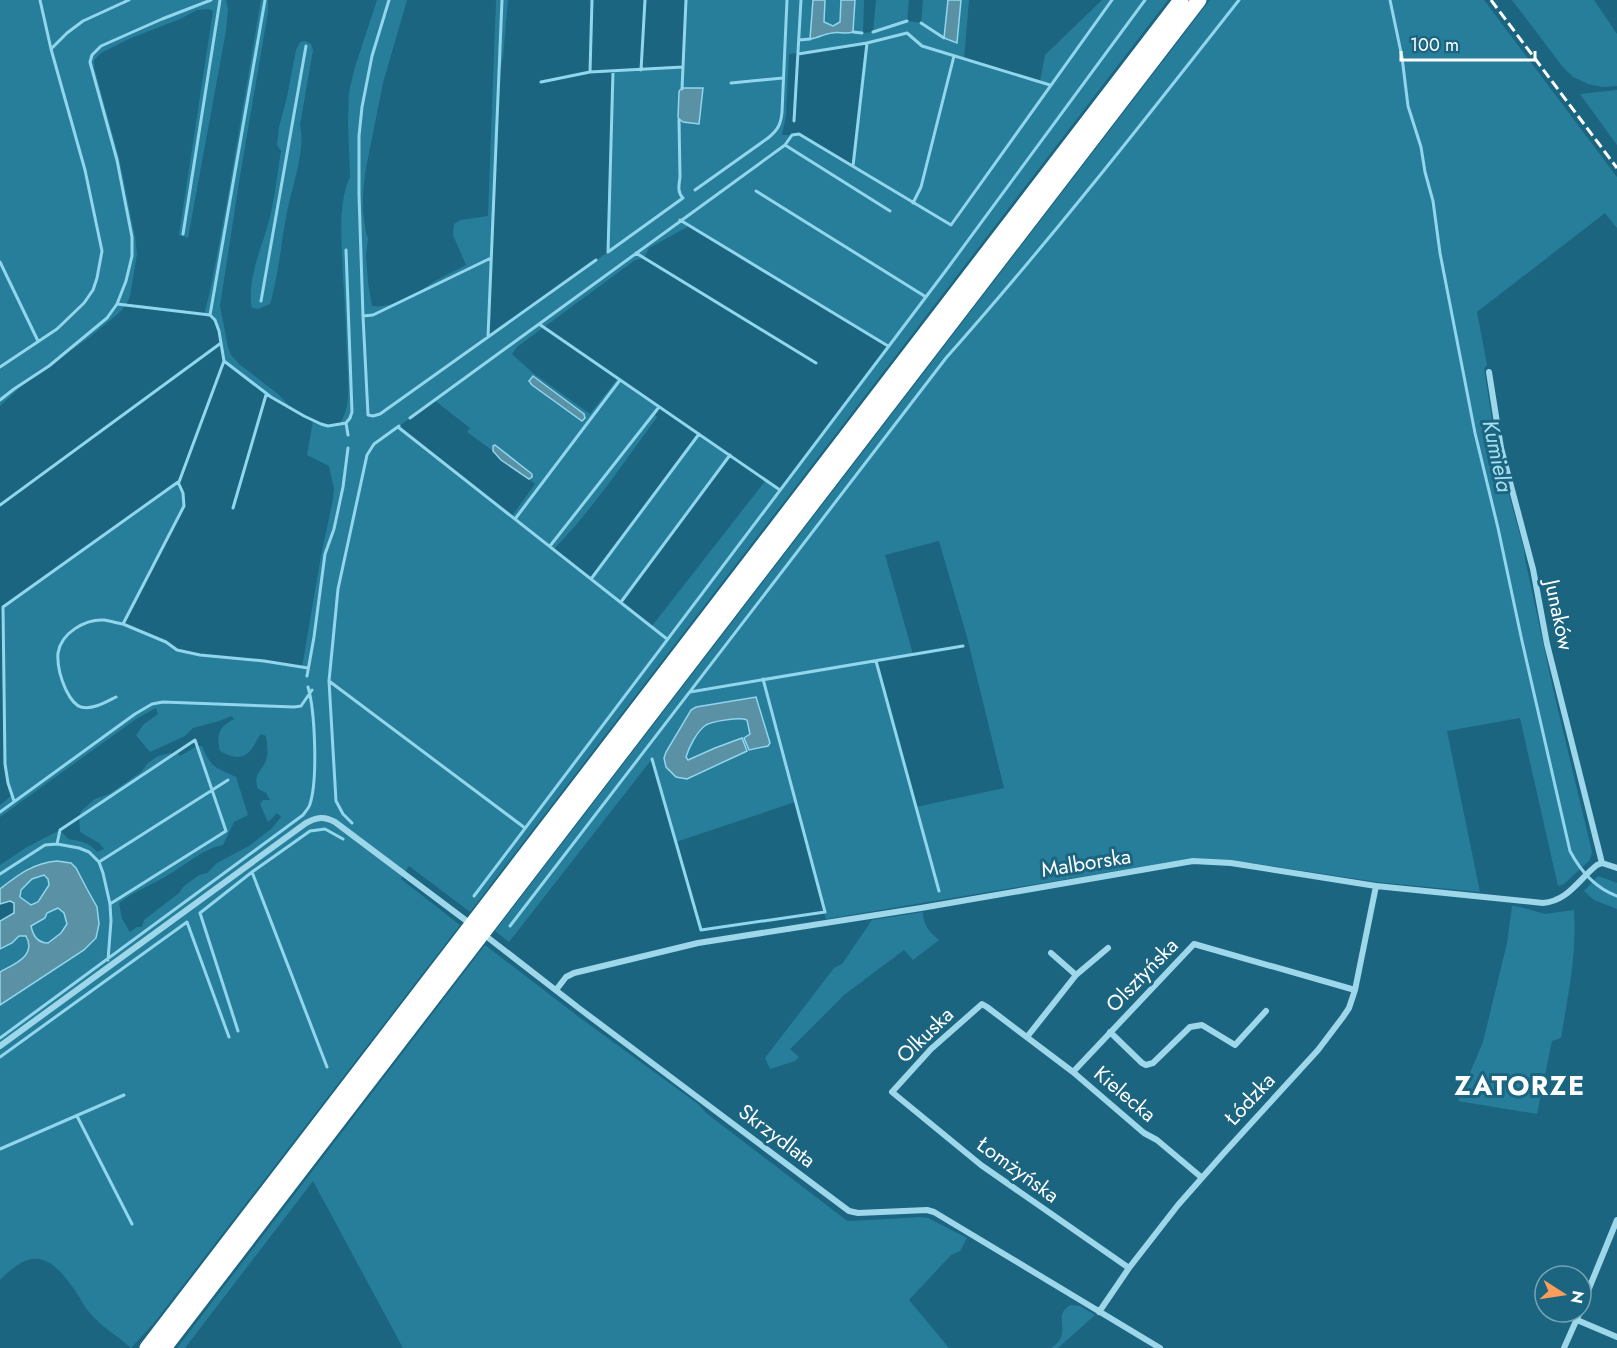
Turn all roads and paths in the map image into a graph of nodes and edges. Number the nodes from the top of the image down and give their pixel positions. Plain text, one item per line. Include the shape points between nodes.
1 (1181, 0) edge
2 (1199, 0) edge
3 (1489, 372) dead end
4 (1602, 863) junction
5 (1617, 868) edge
6 (1376, 886) junction
7 (1108, 948) dead end
8 (1050, 953) dead end
9 (1076, 975) junction
10 (556, 990) junction
11 (1355, 990) junction
12 (982, 1004) joint
13 (1266, 1011) dead end
14 (1110, 1032) junction
15 (1027, 1037) junction
16 (0, 1046) edge
17 (1073, 1072) junction
18 (892, 1092) joint
19 (1202, 1177) junction
20 (1617, 1220) edge
21 (1129, 1268) junction
22 (1593, 1278) edge
23 (1099, 1312) junction
24 (1575, 1324) edge
25 (1586, 1324) edge
26 (1617, 1337) edge
27 (147, 1348) edge
28 (164, 1348) edge
29 (1160, 1348) edge
30 (1564, 1348) edge

1 - 27 highway
2 - 28 highway
3 - 4 street, Junaków via 1501,448
4 - 5 street
4 - 6 street, Malborska via 1572,890 1543,903
6 - 10 street, Malborska via 1231,863 1192,861 698,944 574,973
6 - 11 street, Łódzka
7 - 9 street
8 - 9 street
9 - 15 street
10 - 16 street, Skrzydlata via 325,817 313,819
10 - 23 street, Skrzydlata via 849,1211 934,1212
11 - 14 street, Olsztyńska via 1194,944
11 - 19 street, Łódzka via 1349,1008 1325,1041
12 - 15 street, Kielecka
12 - 18 street, Olkuska via 931,1049
13 - 14 street via 1235,1045 1202,1025 1190,1027 1149,1065
14 - 17 street, Olsztyńska
15 - 17 street, Kielecka
17 - 19 street, Kielecka
18 - 21 street, Łomżyńska via 981,1165
19 - 21 street, Łódzka
20 - 22 street
21 - 23 street, Łódzka
23 - 29 street, Skrzydlata
24 - 30 street
25 - 26 street

